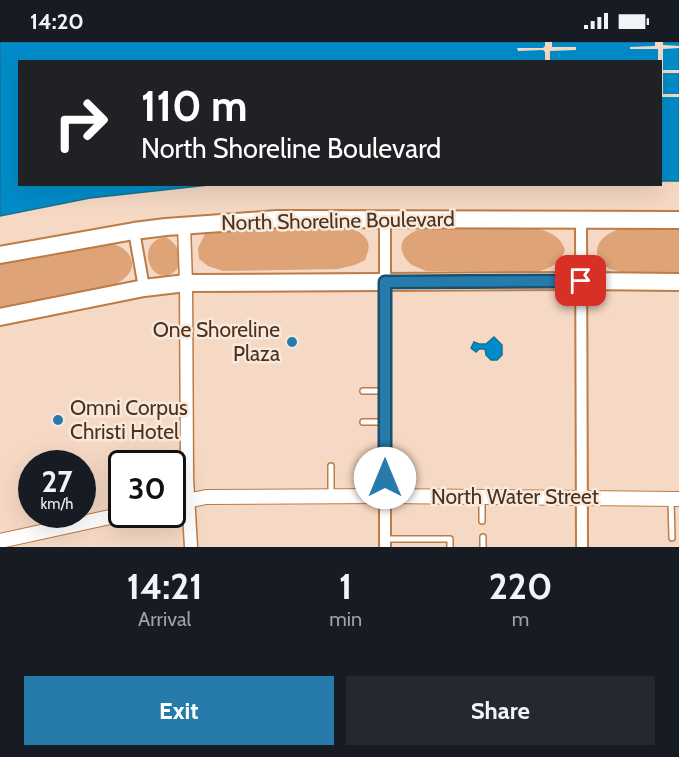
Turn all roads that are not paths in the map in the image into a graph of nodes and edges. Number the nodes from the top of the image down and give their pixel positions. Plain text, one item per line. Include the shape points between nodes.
1 (385, 219) junction
2 (581, 219) junction
3 (679, 220) edge
4 (184, 225) junction
5 (134, 231) junction
6 (0, 255) edge
7 (581, 281) junction
8 (385, 282) junction
9 (679, 282) edge
10 (186, 283) junction
11 (144, 288) junction
12 (0, 317) edge
13 (363, 391) dead end
14 (385, 391) junction
15 (363, 422) dead end
16 (385, 422) junction
17 (331, 466) dead end
18 (385, 496) junction
19 (331, 497) junction
20 (482, 497) junction
21 (582, 498) junction
22 (675, 499) edge
23 (189, 501) junction
24 (186, 502) edge
25 (482, 521) dead end
26 (39, 528) edge
27 (483, 537) dead end
28 (672, 538) dead end
29 (416, 539) junction
30 (0, 541) edge
31 (385, 543) edge
32 (191, 547) edge
33 (416, 547) edge
34 (450, 547) edge
35 (483, 547) edge
36 (582, 547) edge

1 - 2 main road, North Shoreline Boulevard
1 - 4 main road, North Shoreline Boulevard via 277,219
1 - 8 street
2 - 3 main road, North Shoreline Boulevard
2 - 7 street
4 - 5 main road, North Shoreline Boulevard
4 - 10 street
5 - 6 main road, North Shoreline Boulevard
5 - 11 street
7 - 8 main road
7 - 9 main road
7 - 21 street
8 - 10 main road
8 - 14 street
10 - 11 main road
10 - 23 street
11 - 12 main road
13 - 14 lane
14 - 16 street
15 - 16 lane
16 - 18 street
17 - 19 lane
18 - 19 main road, North Water Street
18 - 20 main road, North Water Street
18 - 31 street
19 - 23 main road, North Water Street via 206,497
20 - 21 main road, North Water Street
20 - 25 lane
21 - 22 main road, North Water Street
21 - 36 street
22 - 28 lane
23 - 24 main road, North Water Street
23 - 32 street
26 - 30 main road
27 - 35 lane
29 - 31 lane
29 - 33 lane
29 - 34 lane via 450,539

